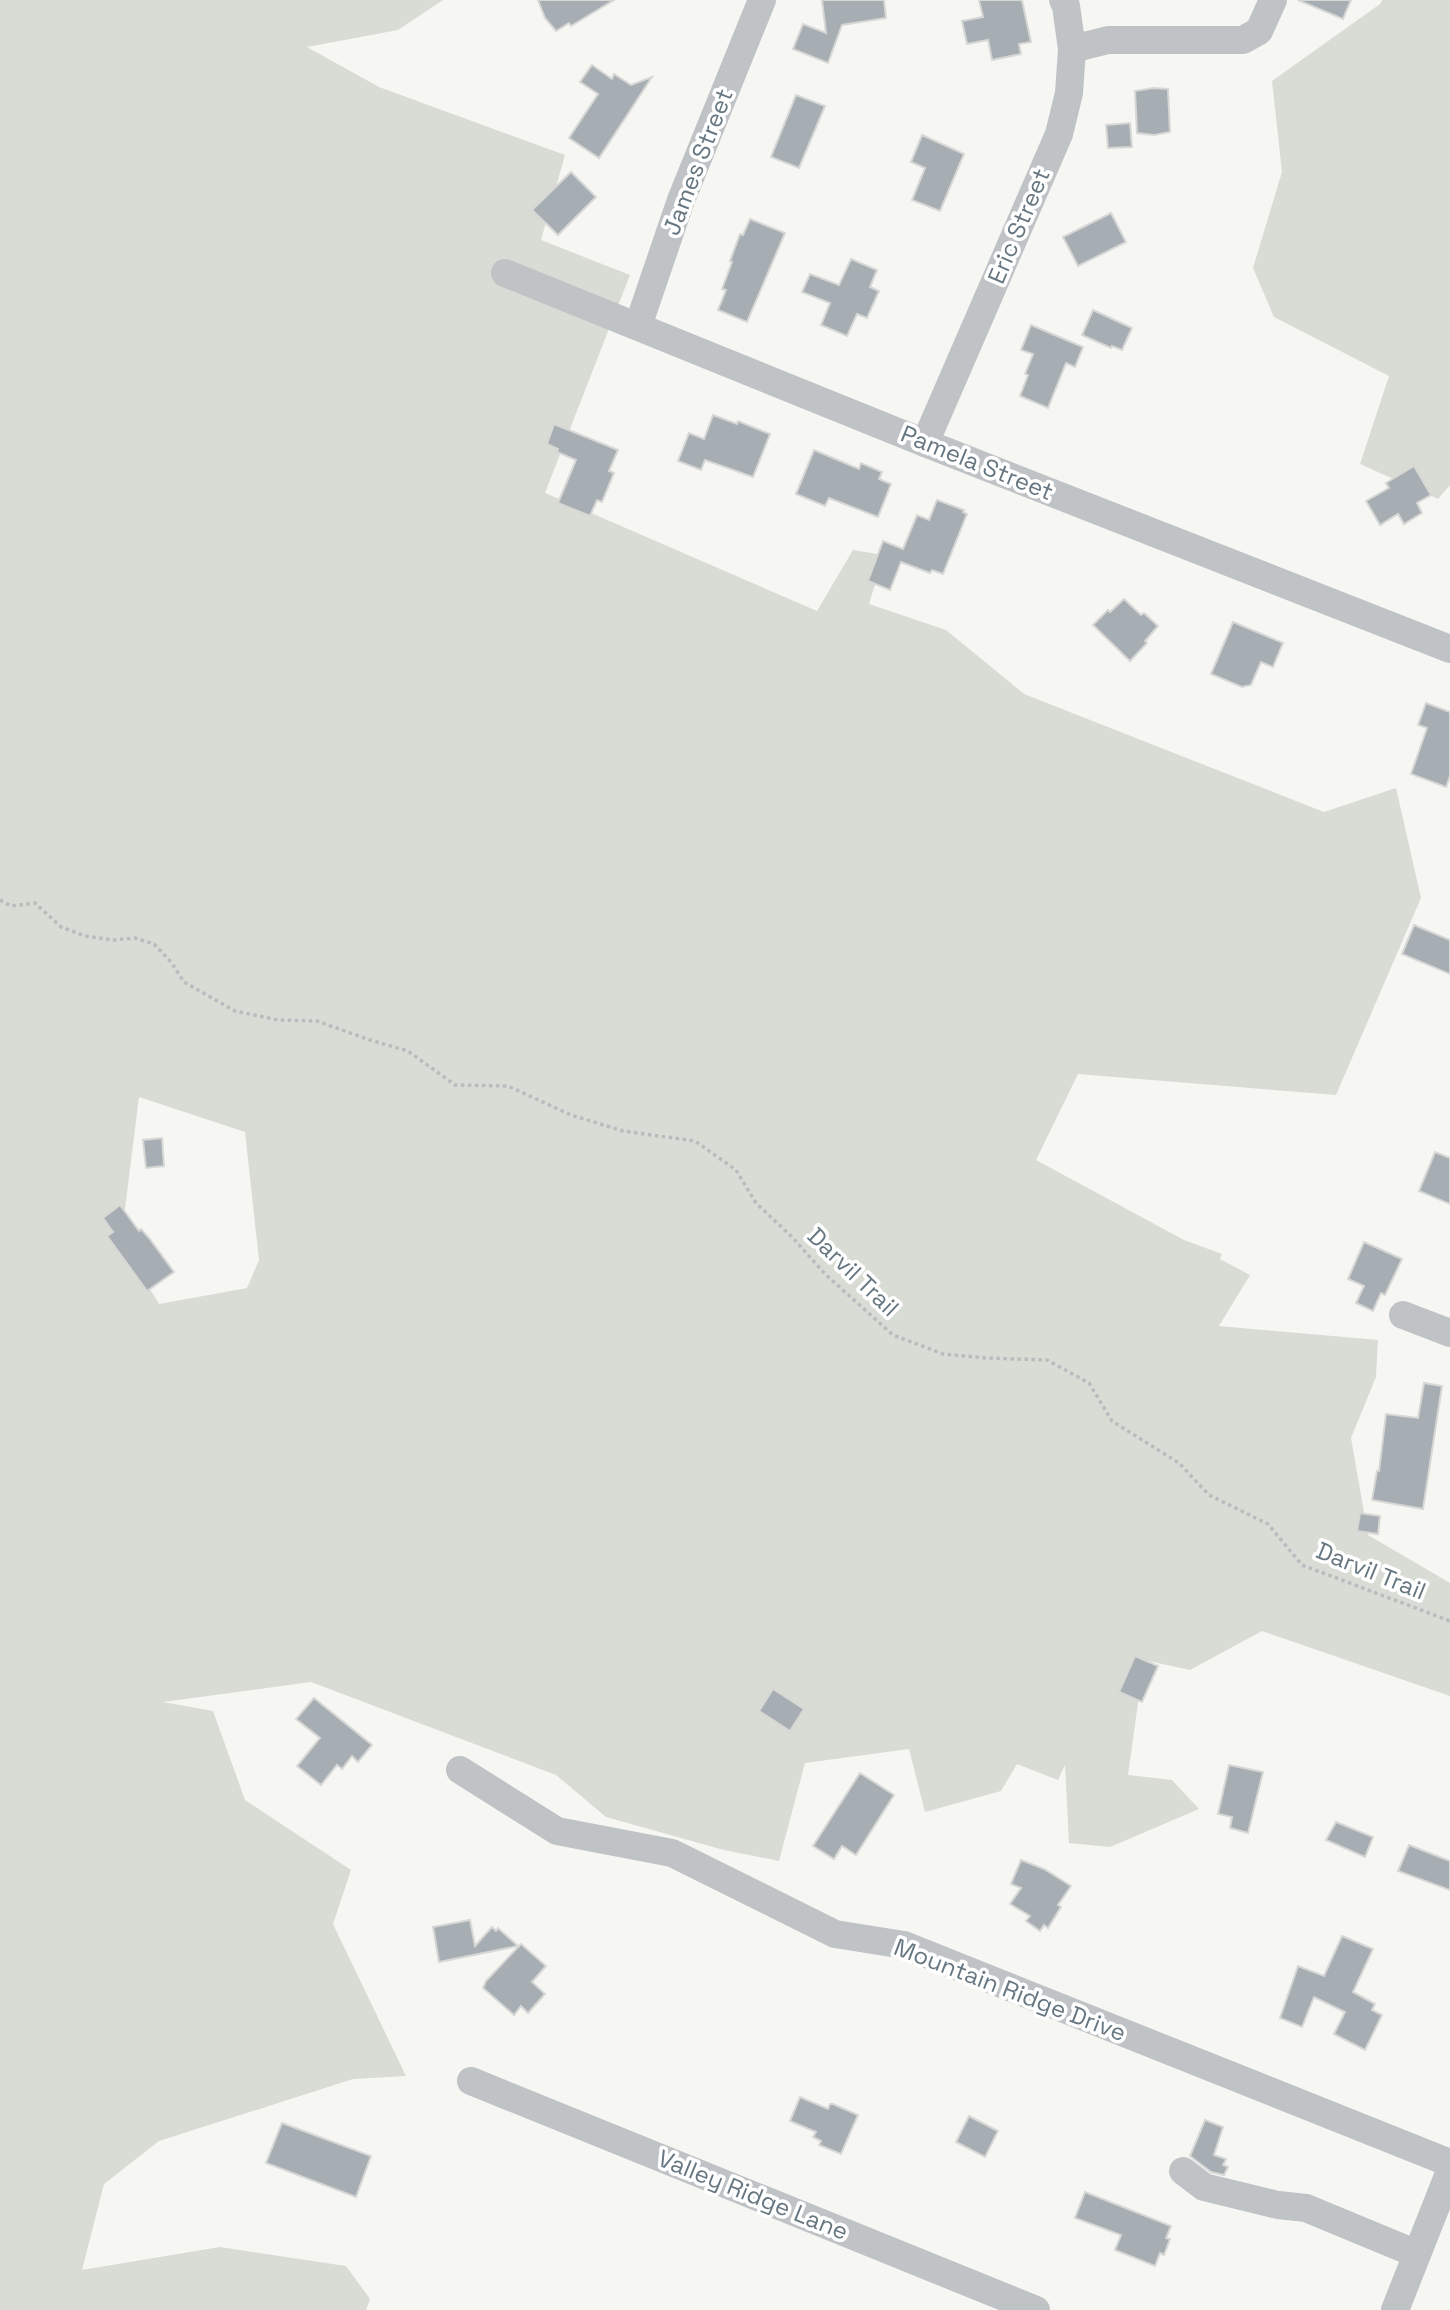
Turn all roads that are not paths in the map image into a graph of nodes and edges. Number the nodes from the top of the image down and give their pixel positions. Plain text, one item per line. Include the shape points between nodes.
1 (762, 0) edge
2 (1063, 0) edge
3 (1273, 0) edge
4 (1072, 49) junction
5 (505, 273) dead end
6 (638, 326) junction
7 (925, 443) junction
8 (1450, 649) edge
9 (1403, 1315) dead end
10 (1450, 1334) edge
11 (460, 1770) dead end
12 (471, 2081) dead end
13 (1450, 2163) edge
14 (1183, 2171) dead end
15 (1450, 2171) edge
16 (1417, 2254) junction
17 (1036, 2310) edge
18 (1395, 2310) edge

1 - 6 street, James Street via 681,200
2 - 4 street, Eric Street
3 - 4 street via 1259,31 1243,40 1108,40
4 - 7 street, Eric Street via 1069,93 1059,134
5 - 6 street, Pamela Street
6 - 7 street, Pamela Street
7 - 8 street, Pamela Street
9 - 10 street
11 - 13 street, Mountain Ridge Drive via 557,1831 672,1853 835,1934 904,1945
12 - 17 street, Valley Ridge Lane
14 - 16 street via 1204,2186 1306,2208
15 - 16 street
16 - 18 street

